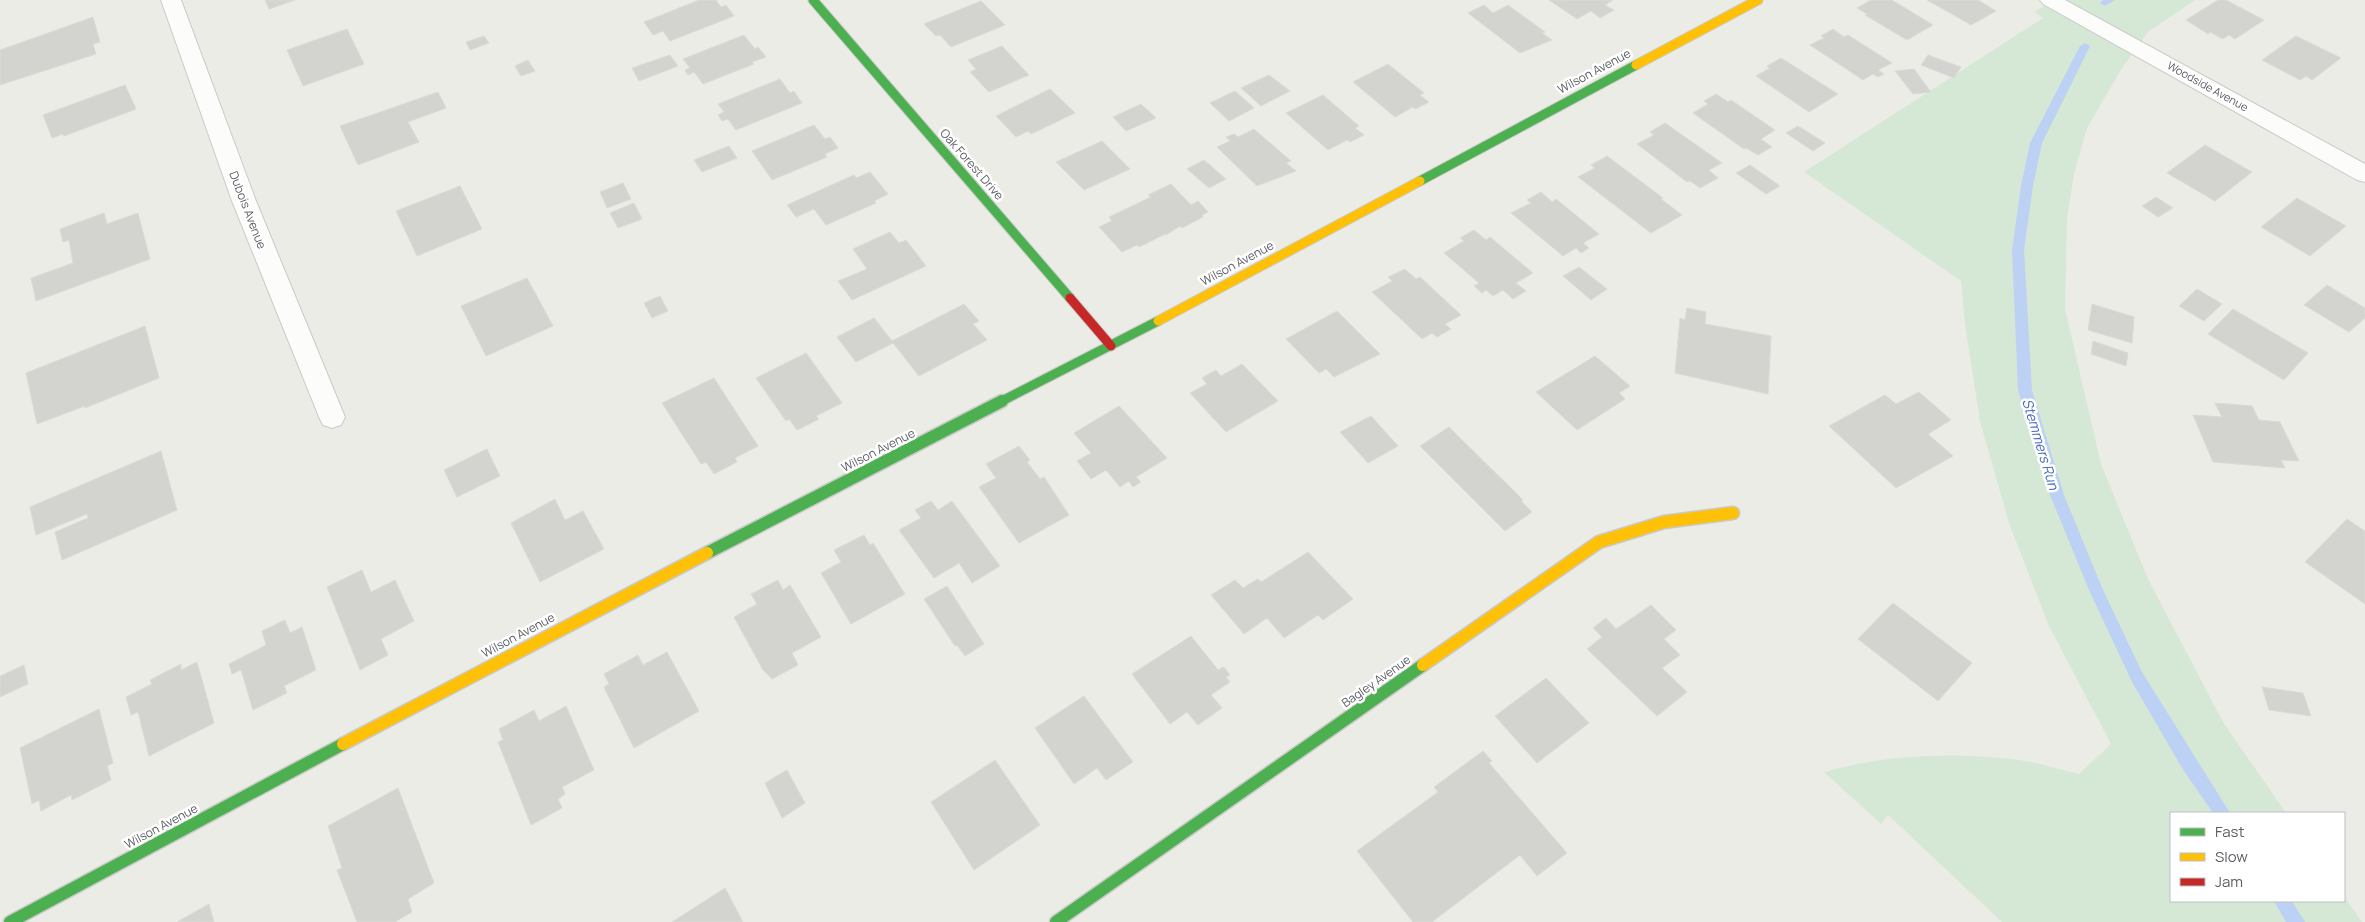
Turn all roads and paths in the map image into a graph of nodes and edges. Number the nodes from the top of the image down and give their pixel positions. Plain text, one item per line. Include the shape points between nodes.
1 (170, 0) edge
2 (813, 0) edge
3 (1758, 0) edge
4 (2050, 0) edge
5 (2365, 174) edge
6 (1111, 346) junction
7 (332, 417) dead end
8 (1733, 513) dead end
9 (10, 922) edge
10 (1056, 922) edge

1 - 7 street, Dubois Avenue via 244,200
2 - 6 street, Oak Forest Drive
3 - 6 street, Wilson Avenue
4 - 5 street, Woodside Avenue
6 - 9 street, Wilson Avenue via 614,600
8 - 10 street, Bagley Avenue via 1664,522 1599,542

